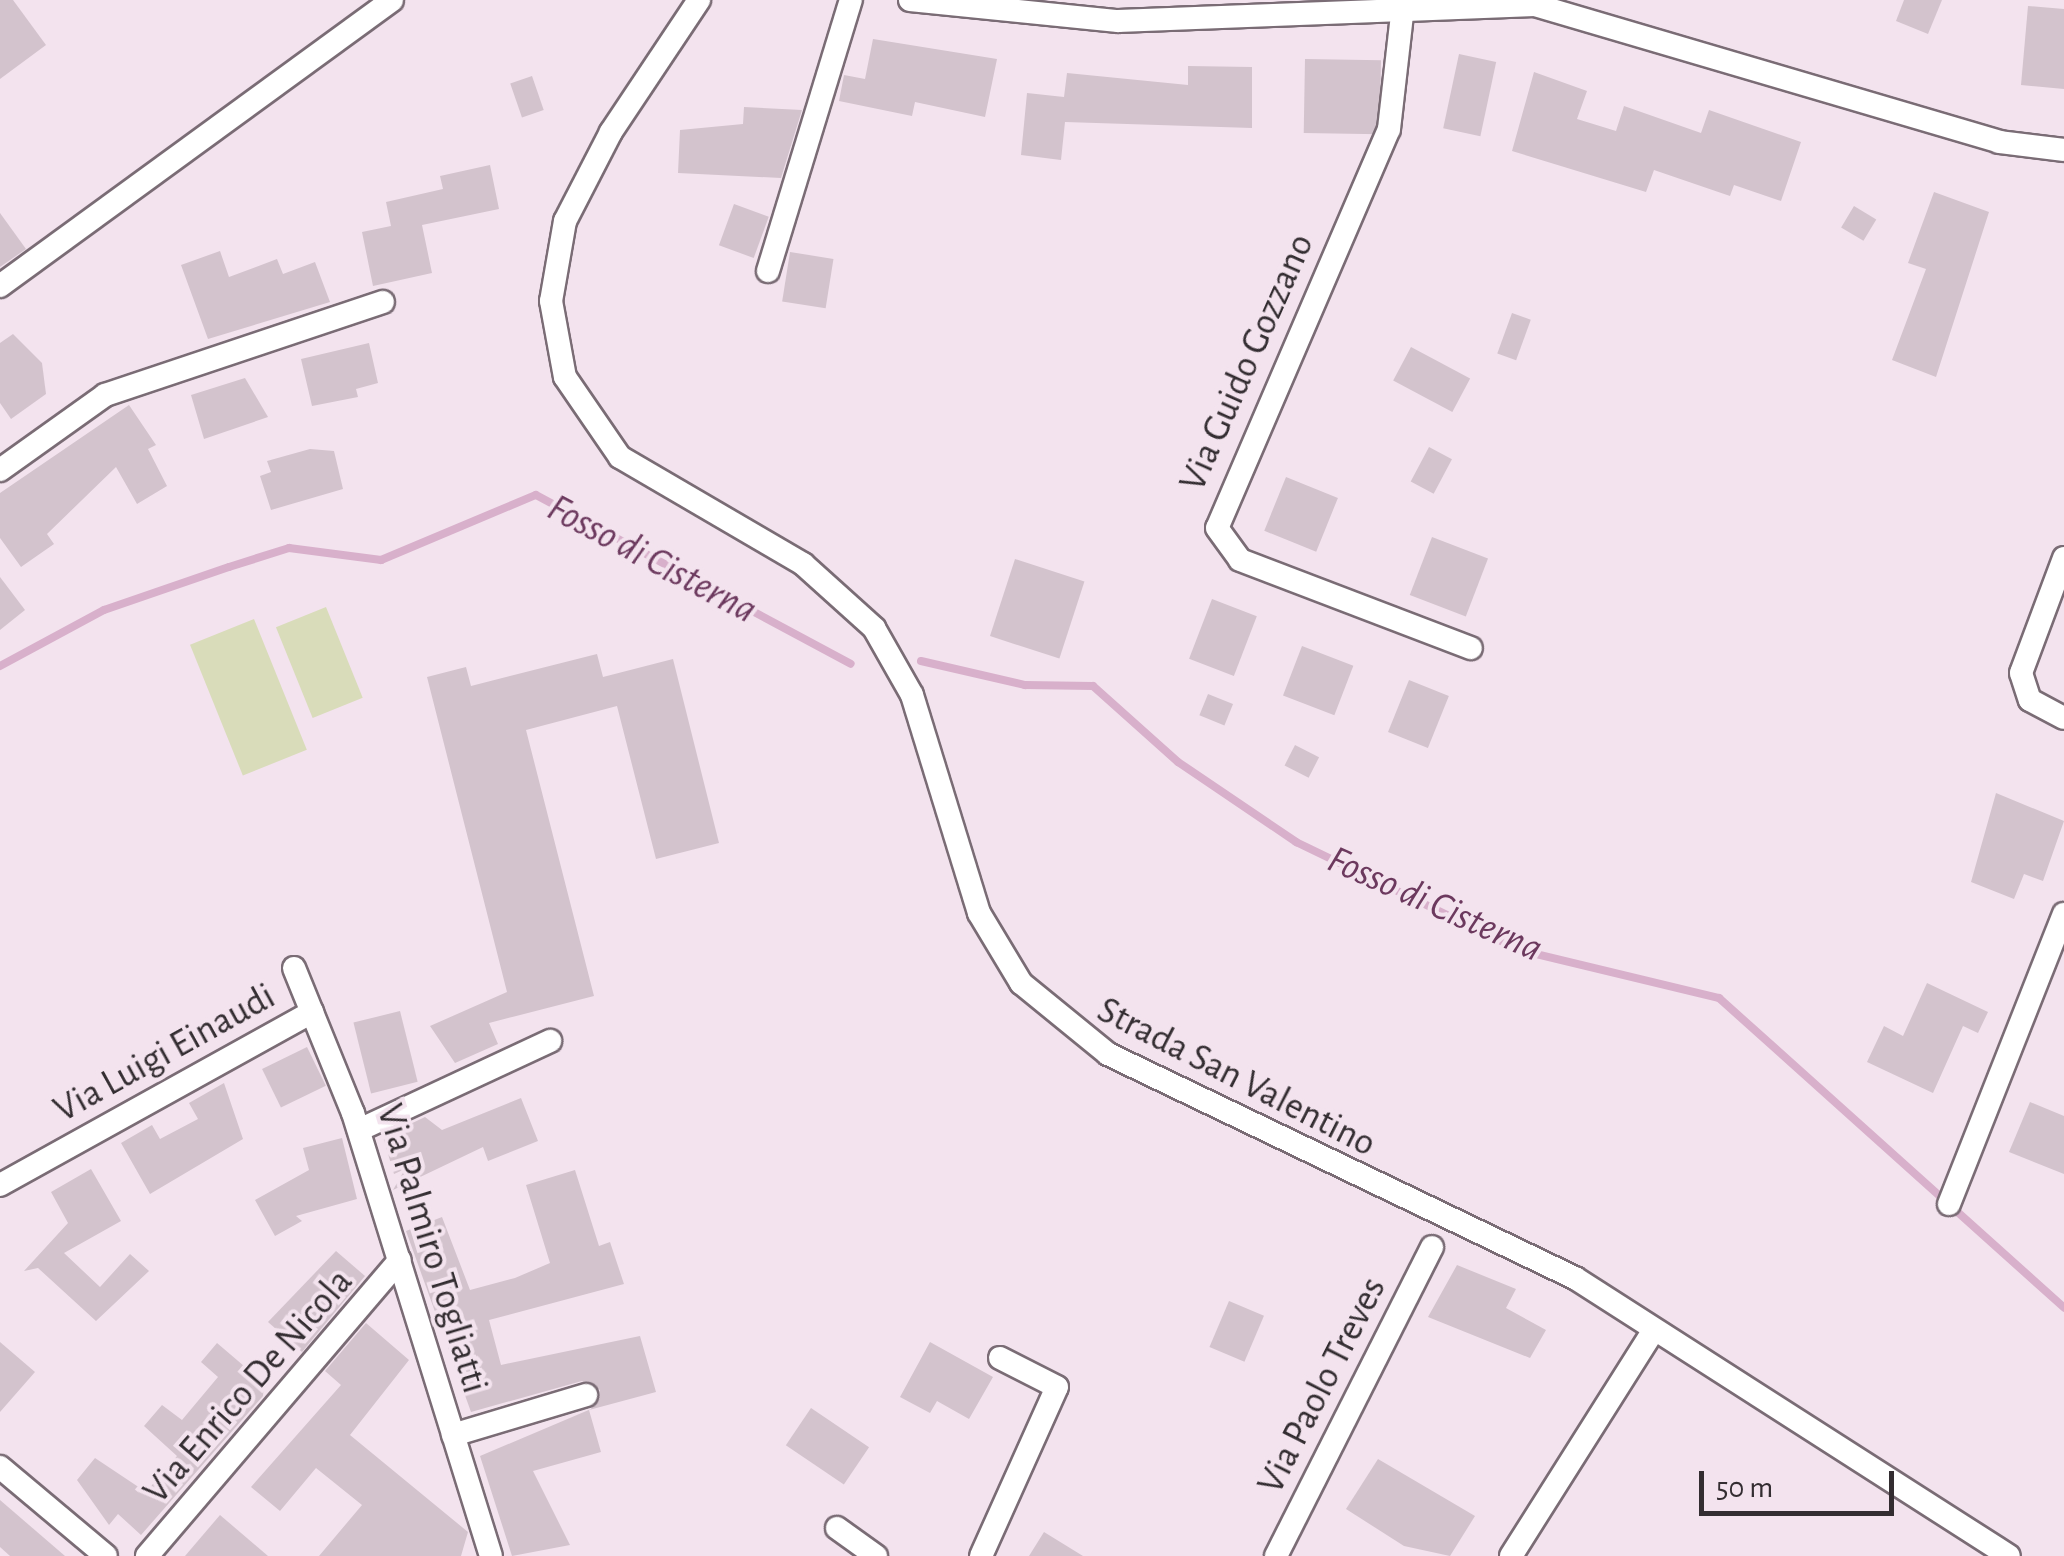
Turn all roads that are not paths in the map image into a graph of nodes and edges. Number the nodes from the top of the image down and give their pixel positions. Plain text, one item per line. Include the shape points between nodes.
1 (392, 0) edge
2 (699, 0) edge
3 (851, 0) edge
4 (910, 0) edge
5 (1443, 2) edge
6 (1403, 6) junction
7 (2034, 148) junction
8 (2064, 150) edge
9 (2064, 163) edge
10 (768, 271) dead end
11 (0, 286) edge
12 (383, 302) dead end
13 (0, 470) edge
14 (2064, 558) edge
15 (1471, 648) dead end
16 (2064, 718) edge
17 (2064, 914) edge
18 (294, 968) dead end
19 (312, 1012) junction
20 (550, 1041) dead end
21 (359, 1130) junction
22 (0, 1185) edge
23 (1949, 1204) dead end
24 (1432, 1247) dead end
25 (400, 1260) junction
26 (1654, 1331) junction
27 (1000, 1358) dead end
28 (586, 1395) dead end
29 (453, 1435) junction
30 (0, 1467) edge
31 (837, 1528) dead end
32 (106, 1556) edge
33 (147, 1556) edge
34 (491, 1556) edge
35 (876, 1556) edge
36 (981, 1556) edge
37 (1276, 1556) edge
38 (1512, 1556) edge
39 (2009, 1556) edge

1 - 11 street
2 - 26 street, Strada San Valentino via 611,132 566,221 551,301 565,377 620,458 803,564 874,628 920,720 979,913 1051,1016 1381,1192 1555,1267
3 - 10 street
4 - 6 street via 1118,21
5 - 6 street
5 - 7 street via 1564,10
6 - 15 street, Via Guido Gozzano via 1389,129 1217,528 1240,560
7 - 8 street
7 - 9 street
12 - 13 street via 105,395
14 - 16 street via 2021,673 2030,700
17 - 23 street
18 - 19 street, Via Palmiro Togliatti
19 - 21 street, Via Palmiro Togliatti
19 - 22 street, Via Luigi Einaudi
20 - 21 street
21 - 25 street, Via Palmiro Togliatti
24 - 37 street, Via Paolo Treves
25 - 29 street, Via Palmiro Togliatti
25 - 33 street, Via Enrico De Nicola via 360,1317
26 - 38 street
26 - 39 street, Strada San Valentino
27 - 36 street via 1056,1387
28 - 29 street
29 - 34 street, Via Palmiro Togliatti
30 - 32 street
31 - 35 street

